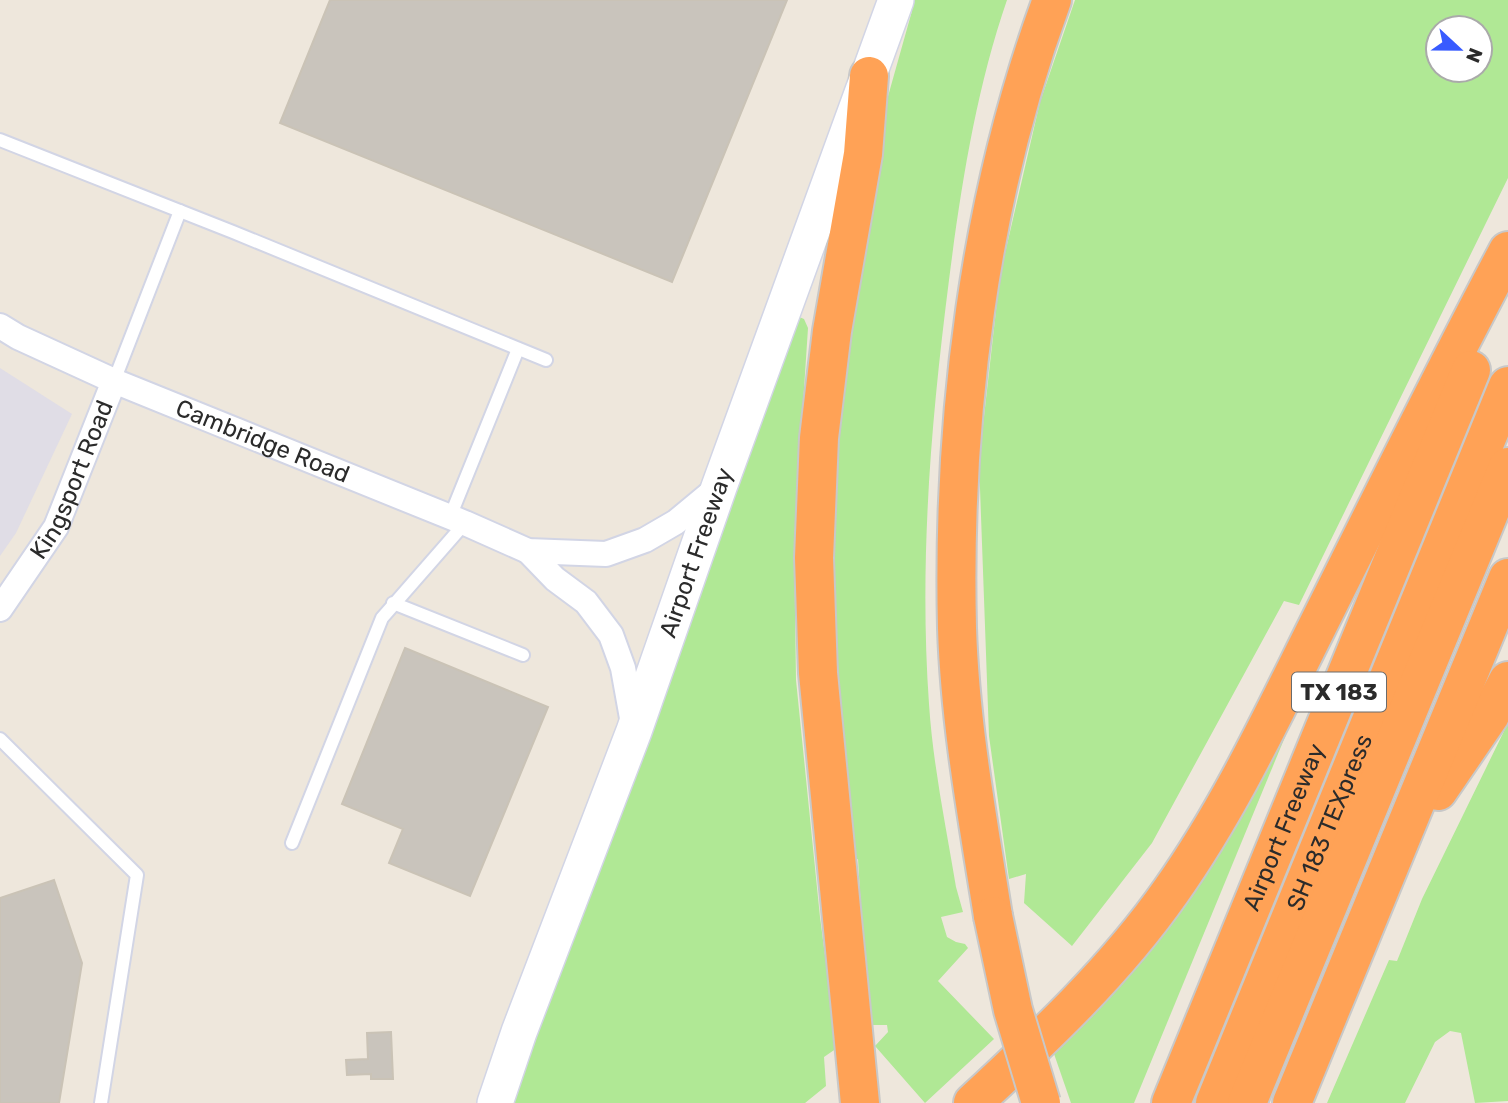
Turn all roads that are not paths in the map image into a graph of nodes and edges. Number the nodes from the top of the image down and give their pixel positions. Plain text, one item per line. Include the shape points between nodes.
1 (896, 0) edge
2 (1052, 0) edge
3 (869, 76) junction
4 (0, 140) edge
5 (180, 211) junction
6 (1508, 251) edge
7 (1508, 280) edge
8 (0, 326) edge
9 (518, 349) junction
10 (546, 360) dead end
11 (114, 381) junction
12 (1508, 386) edge
13 (1508, 467) edge
14 (719, 486) junction
15 (457, 520) junction
16 (528, 551) junction
17 (1508, 578) edge
18 (393, 603) junction
19 (0, 609) edge
20 (523, 655) dead end
21 (1508, 681) edge
22 (634, 731) junction
23 (3, 748) edge
24 (292, 843) dead end
25 (1396, 851) junction
26 (101, 1103) edge
27 (495, 1103) edge
28 (860, 1103) edge
29 (973, 1103) edge
30 (1041, 1103) edge
31 (1171, 1103) edge
32 (1215, 1103) edge
33 (1247, 1103) edge
34 (1292, 1103) edge

1 - 3 main road, Airport Freeway
2 - 30 highway, bridge via 1034,48 998,188 971,335 957,483 958,644 970,776 1013,1010
3 - 14 main road, Airport Freeway
3 - 28 highway via 863,154 832,331 819,438 814,558 818,673
4 - 5 lane
5 - 9 lane
5 - 11 lane
6 - 29 highway via 1272,717 1171,891 1087,993
7 - 31 highway, Airport Freeway / TX 183
8 - 11 street, Cambridge Road
9 - 10 lane
9 - 15 lane
11 - 15 street, Cambridge Road
11 - 19 street, Kingsport Road via 56,527
12 - 32 highway, SH 183 TEXpress
13 - 33 highway, SH 183 TEXpress
14 - 16 street, Cambridge Road via 676,522 606,554
14 - 22 main road, Airport Freeway
15 - 16 street, Cambridge Road
15 - 18 lane
16 - 22 street, Cambridge Road via 586,602 611,635 623,668
17 - 25 highway
18 - 20 lane
18 - 24 lane via 382,618
21 - 25 highway via 1490,715
22 - 27 main road, Airport Freeway
23 - 26 lane via 137,875
25 - 34 highway

